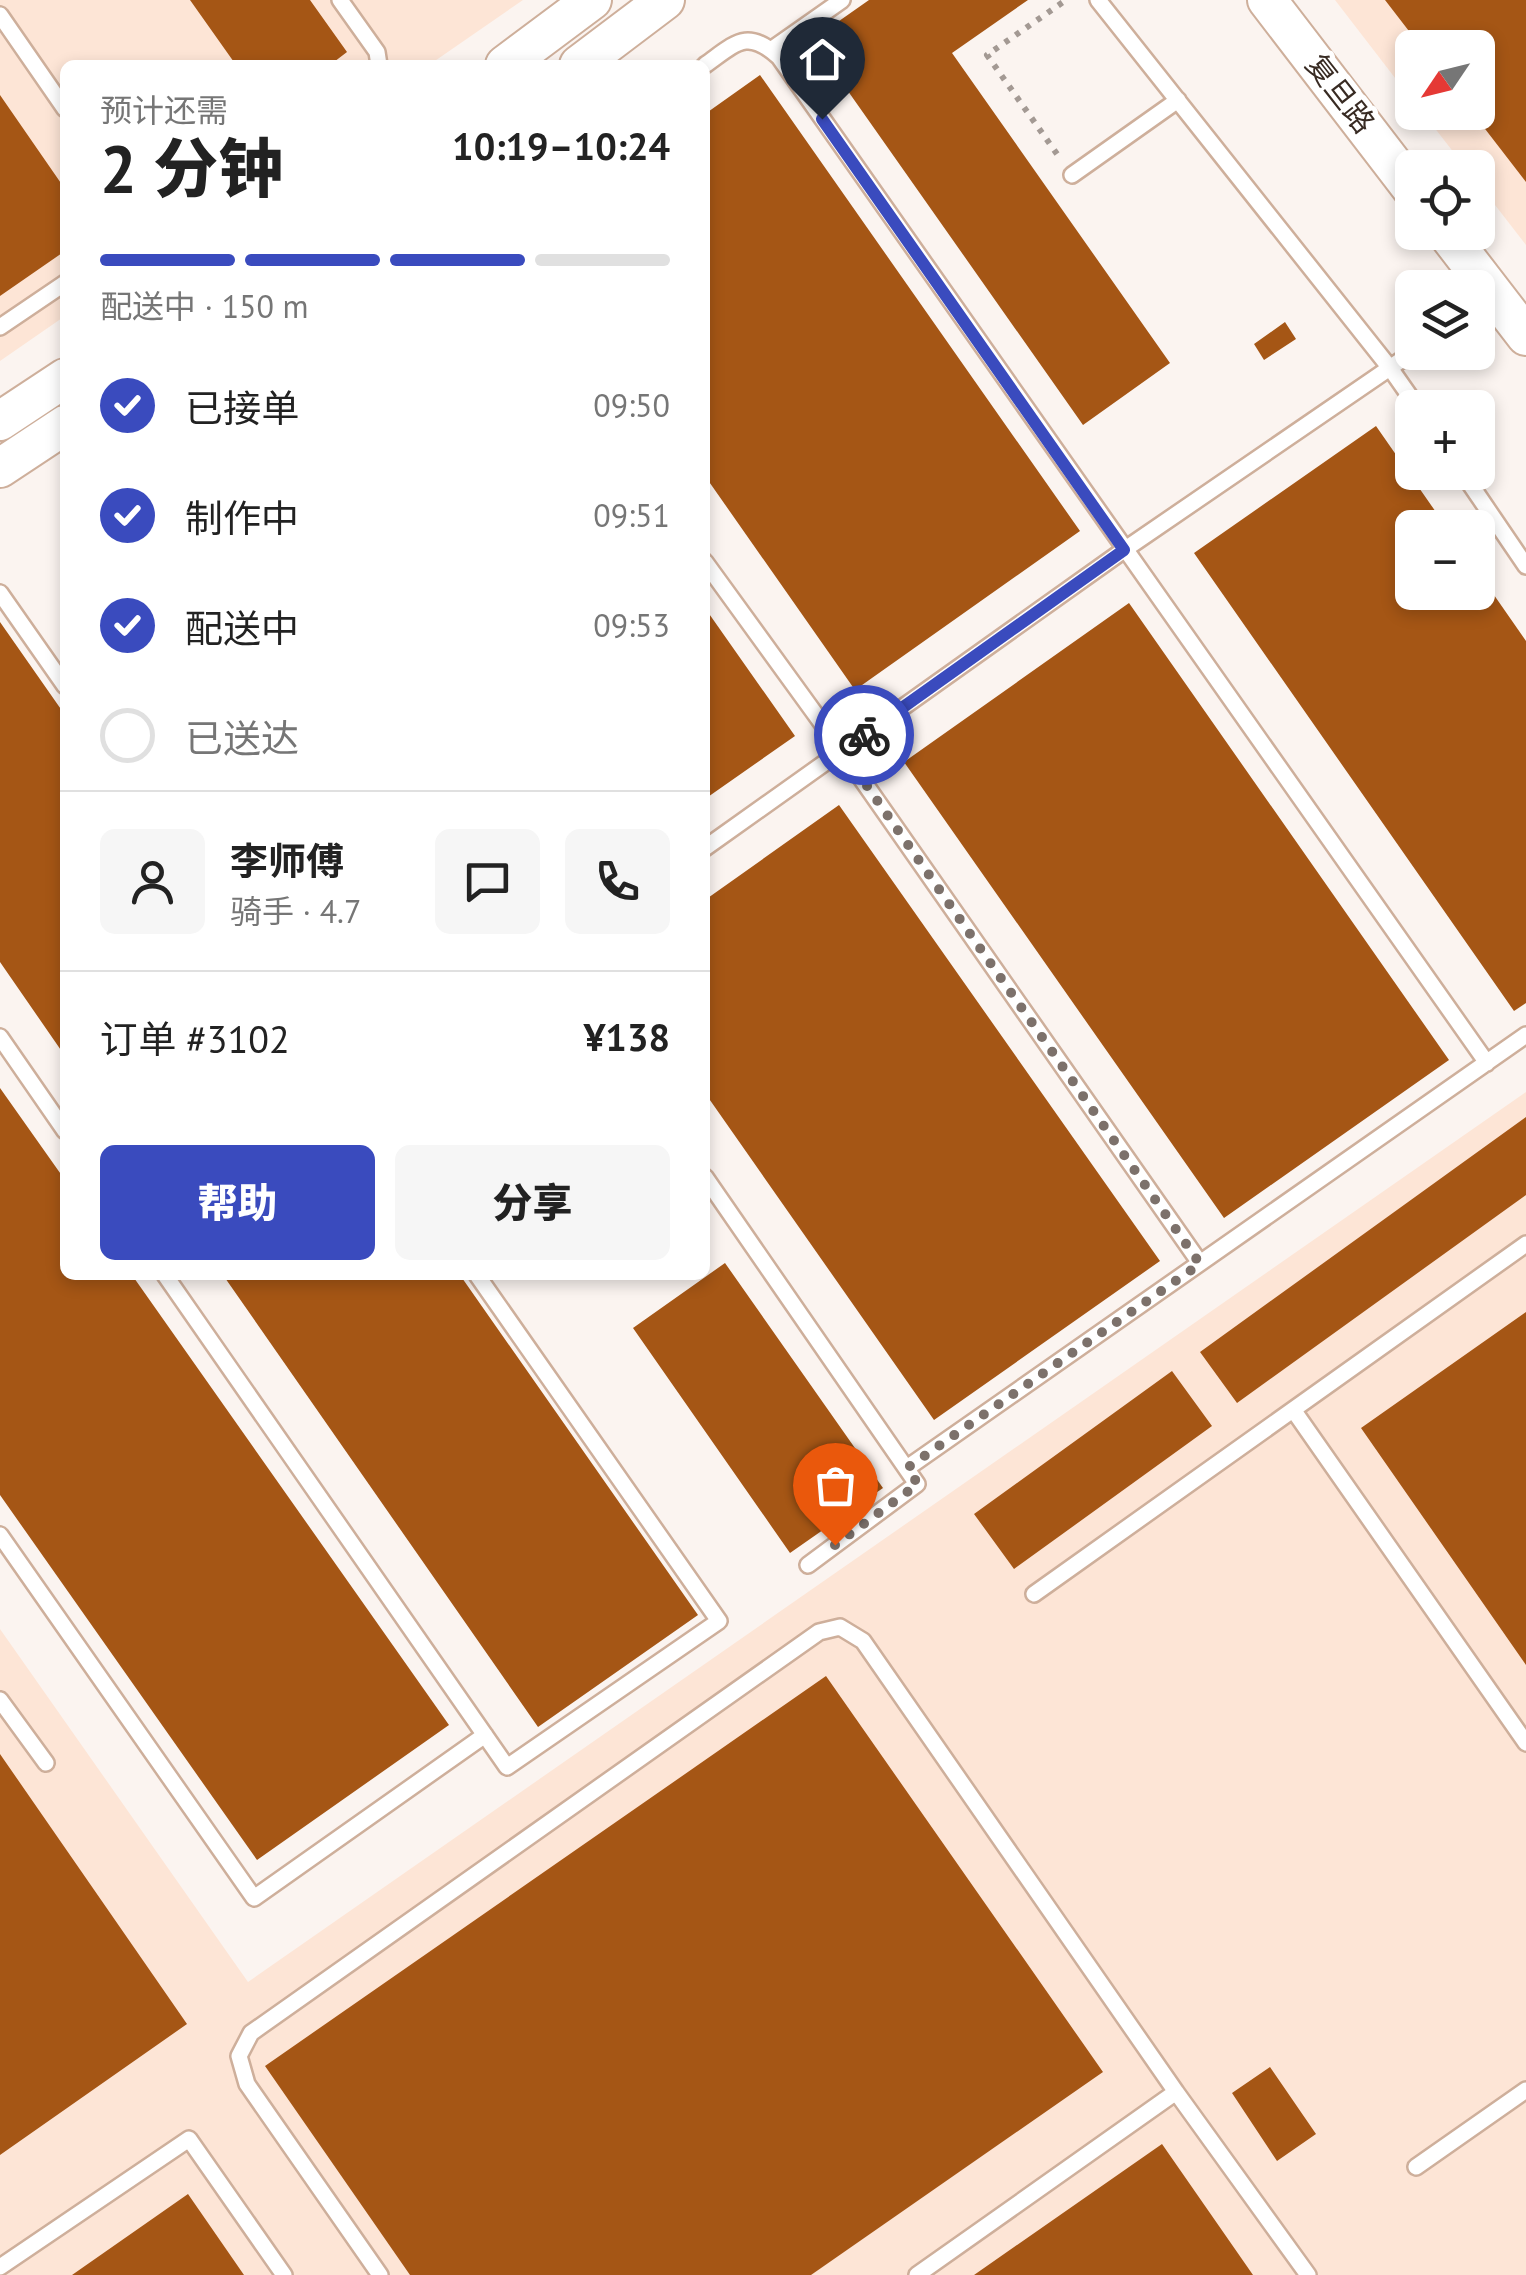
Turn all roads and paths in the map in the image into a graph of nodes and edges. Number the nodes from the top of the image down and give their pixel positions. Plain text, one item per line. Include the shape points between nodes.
1 (340, 0) edge
2 (592, 0) edge
3 (665, 0) edge
4 (842, 0) edge
5 (1066, 0) edge
6 (1098, 0) edge
7 (1266, 0) edge
8 (0, 14) edge
9 (771, 50) junction
10 (378, 60) edge
11 (512, 60) edge
12 (585, 60) edge
13 (710, 62) edge
14 (1178, 100) junction
15 (60, 103) edge
16 (1395, 167) edge
17 (1072, 176) joint
18 (60, 287) edge
19 (1495, 310) edge
20 (0, 327) edge
21 (1526, 336) edge
22 (1395, 365) edge
23 (1390, 368) junction
24 (60, 381) edge
25 (1405, 390) edge
26 (0, 422) edge
27 (60, 428) edge
28 (0, 468) edge
29 (1474, 490) edge
30 (1124, 550) junction
31 (1526, 566) edge
32 (710, 569) edge
33 (0, 593) edge
34 (60, 679) edge
35 (842, 750) junction
36 (710, 844) edge
37 (1526, 1035) edge
38 (0, 1038) edge
39 (1486, 1063) junction
40 (60, 1124) edge
41 (710, 1185) edge
42 (1526, 1244) edge
43 (1200, 1264) junction
44 (168, 1280) edge
45 (481, 1280) edge
46 (1294, 1411) junction
47 (907, 1468) junction
48 (0, 1535) edge
49 (808, 1565) dead end
50 (1034, 1594) dead end
51 (0, 1700) edge
52 (485, 1735) junction
53 (1526, 1743) edge
54 (46, 1763) dead end
55 (1526, 2090) edge
56 (1176, 2092) junction
57 (1416, 2168) dead end
58 (0, 2267) edge
59 (284, 2275) edge
60 (380, 2275) edge
61 (918, 2275) edge
62 (1308, 2275) edge

1 - 10 lane
2 - 11 street
3 - 12 street
4 - 9 lane
5 - 17 path via 987,55
6 - 14 lane
7 - 16 street, 复旦路
8 - 15 lane
9 - 13 lane via 749,38
9 - 30 lane
14 - 17 lane
14 - 23 lane
18 - 20 lane
19 - 21 street
22 - 23 lane
23 - 25 lane
23 - 30 lane
24 - 26 street
27 - 28 street
29 - 31 lane
30 - 35 lane
30 - 39 lane
32 - 35 lane
33 - 34 lane
35 - 36 lane
35 - 43 lane
37 - 39 lane
38 - 40 lane
39 - 43 lane
41 - 47 lane
42 - 46 lane
43 - 47 lane
44 - 52 lane
45 - 52 lane via 719,1621 507,1767
46 - 50 lane
46 - 53 lane
47 - 49 lane via 918,1484
48 - 52 lane via 254,1898
51 - 54 lane
55 - 57 lane
56 - 60 lane via 863,1641 840,1627 819,1632 251,2033 240,2056 246,2084
56 - 61 lane
56 - 62 lane
58 - 59 lane via 189,2139

